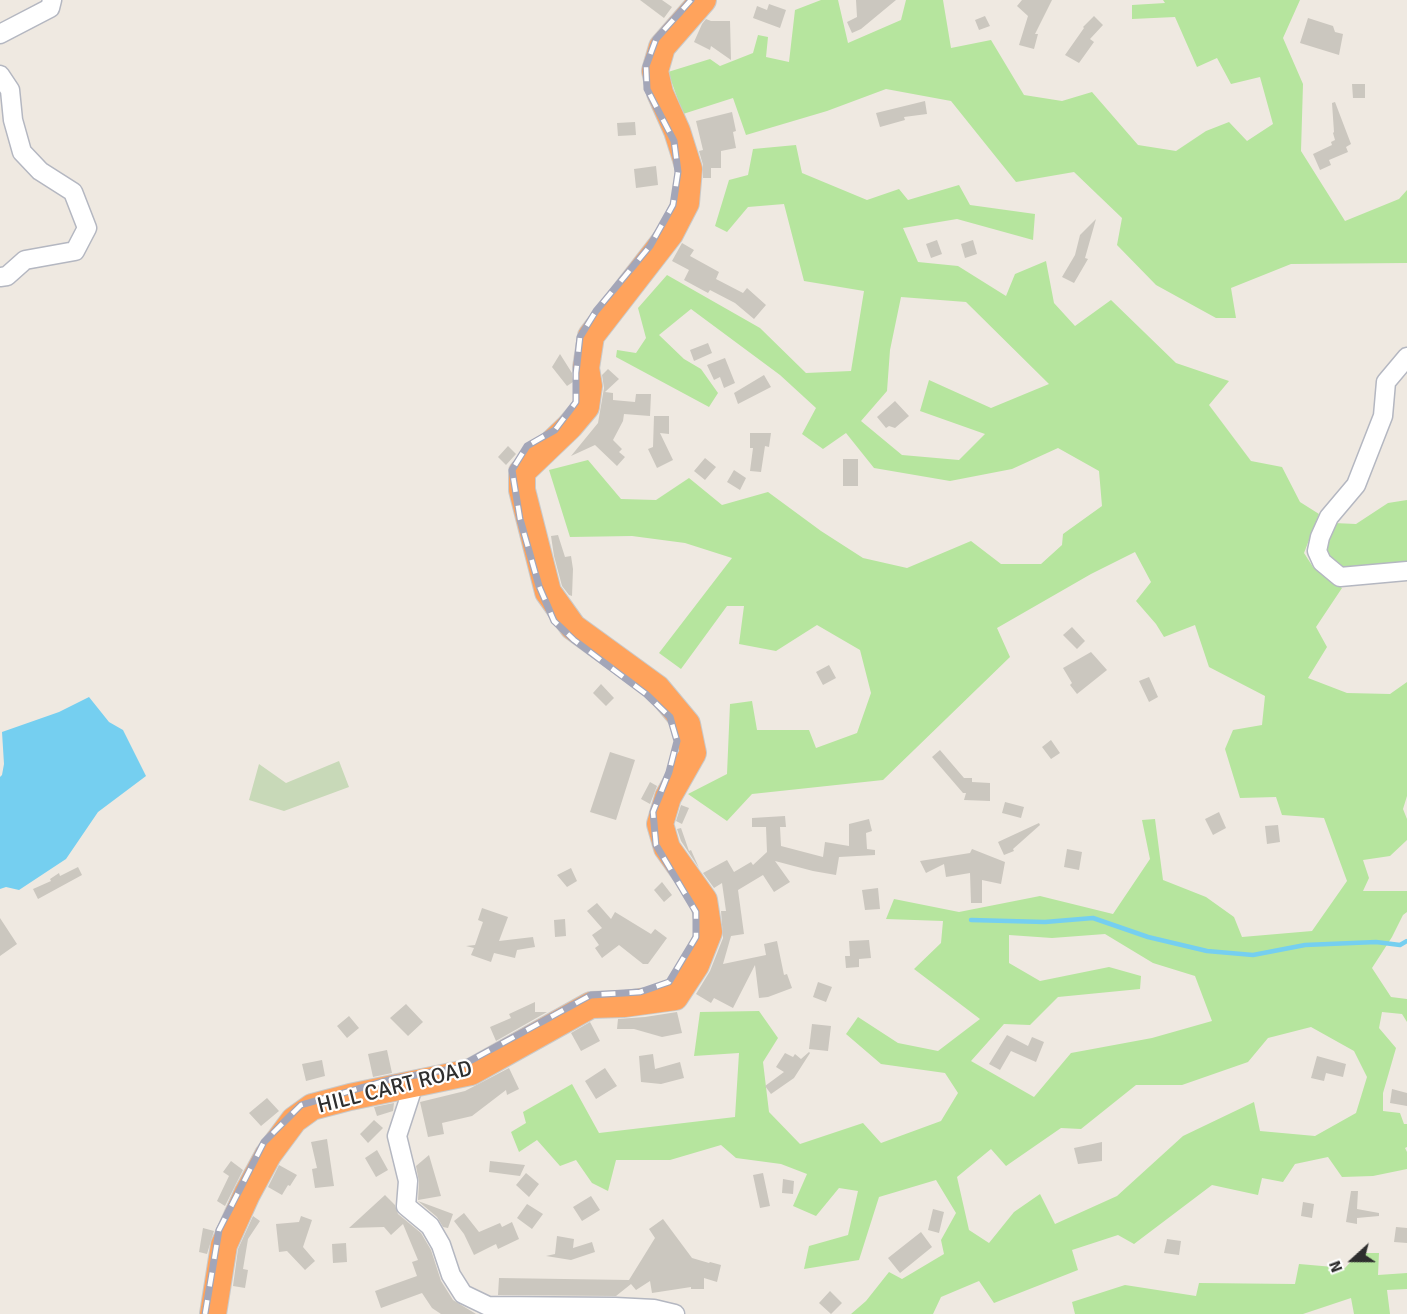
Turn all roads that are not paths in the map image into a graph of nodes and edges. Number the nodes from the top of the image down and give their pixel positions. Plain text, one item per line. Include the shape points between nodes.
1 (52, 0) edge
2 (703, 0) edge
3 (0, 34) edge
4 (0, 75) edge
5 (0, 277) edge
6 (1407, 357) edge
7 (1407, 571) edge
8 (414, 1084) junction
9 (213, 1314) edge
10 (675, 1314) edge

1 - 3 street via 50,8
2 - 8 highway, HILL CART ROAD via 662,47 655,71 689,169 686,203 670,234 591,336 586,407 522,472 522,490 549,592 573,627 657,688 687,724 693,753 668,797 660,824 667,848 704,900 709,932 696,965 675,997 591,1005 471,1072
4 - 5 street via 10,90 22,152 39,171 73,192 87,228 75,252 25,260 7,276
6 - 7 street via 1386,382 1383,416 1356,485 1329,517 1317,551 1322,562 1340,577
8 - 9 highway, HILL CART ROAD via 312,1107 294,1120 268,1155 224,1245
8 - 10 street via 397,1136 408,1181 406,1206 430,1226 451,1275 464,1294 488,1306 615,1307

